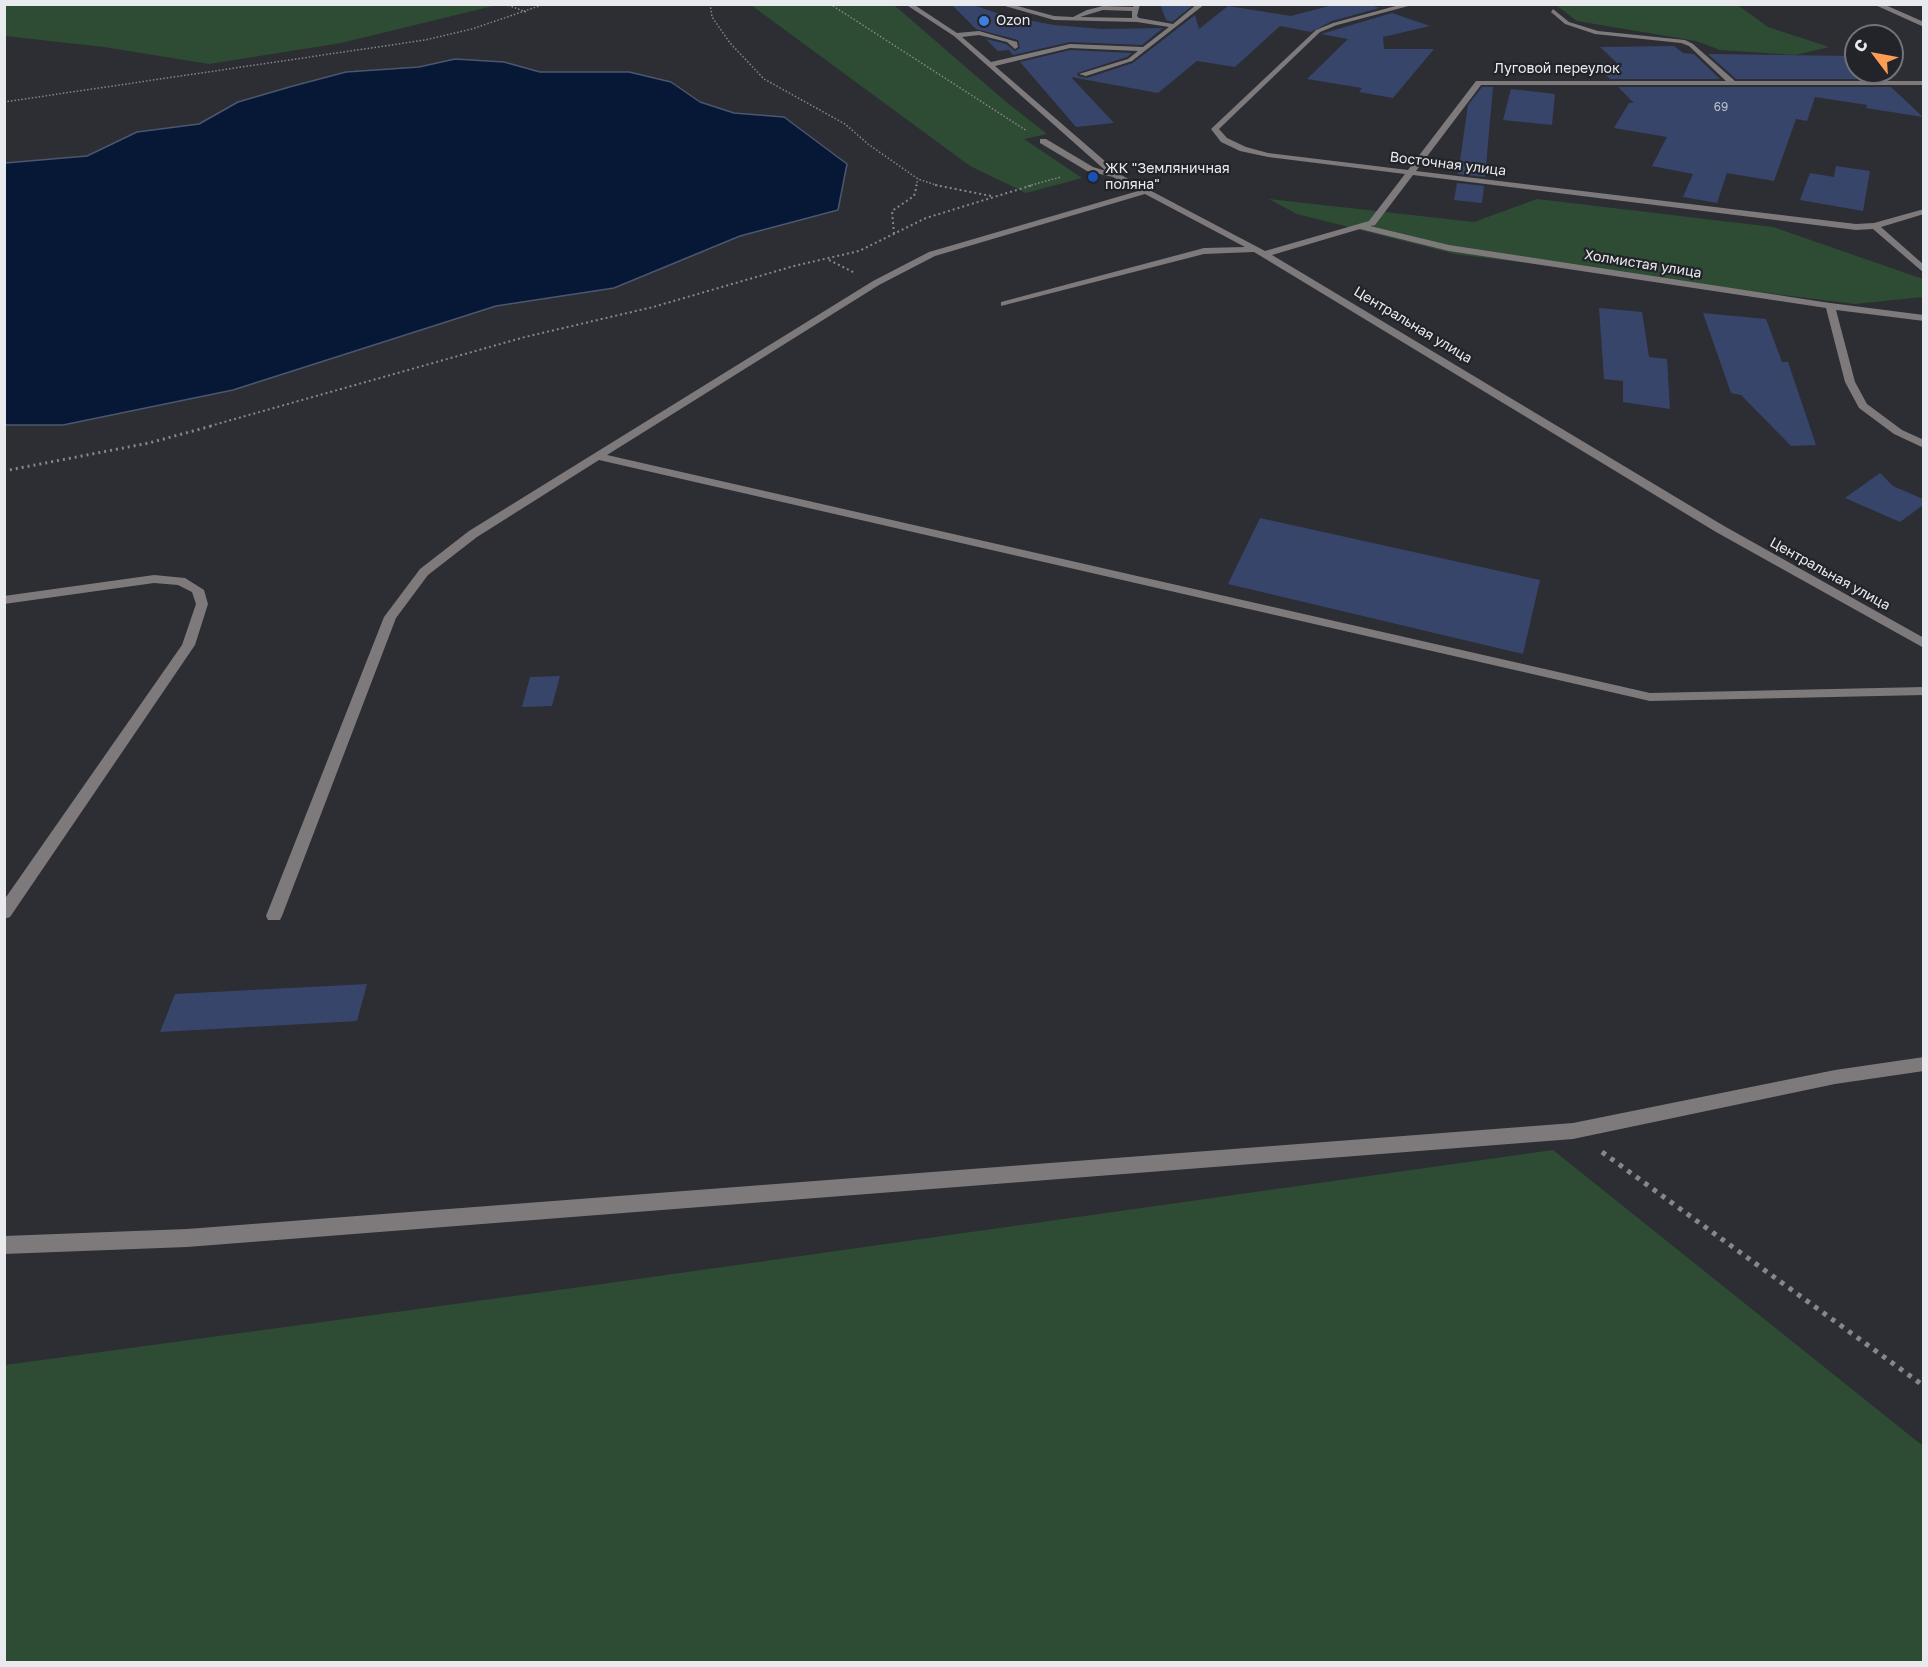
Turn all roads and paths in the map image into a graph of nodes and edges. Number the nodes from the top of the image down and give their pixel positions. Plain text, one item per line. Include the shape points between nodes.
1 (505, 4) edge
2 (545, 4) edge
3 (710, 4) edge
4 (830, 4) edge
5 (908, 4) edge
6 (923, 4) edge
7 (1001, 4) edge
8 (1202, 4) edge
9 (1413, 4) edge
10 (1876, 4) edge
11 (1137, 7) edge
12 (933, 11) dead end
13 (1553, 11) dead end
14 (526, 12) junction
15 (1074, 20) junction
16 (1137, 20) junction
17 (1923, 25) edge
18 (1174, 26) junction
19 (956, 35) junction
20 (1015, 47) dead end
21 (1145, 49) junction
22 (989, 64) junction
23 (1082, 73) dead end
24 (1732, 82) junction
25 (1923, 83) edge
26 (4, 102) edge
27 (1071, 136) junction
28 (1043, 141) junction
29 (1090, 169) junction
30 (1409, 173) junction
31 (1118, 177) junction
32 (918, 179) junction
33 (1144, 192) junction
34 (991, 196) junction
35 (1923, 211) edge
36 (1875, 226) junction
37 (1361, 227) junction
38 (894, 234) junction
39 (1260, 252) junction
40 (1923, 270) edge
41 (1004, 304) dead end
42 (1830, 306) junction
43 (1923, 318) edge
44 (1923, 445) edge
45 (596, 456) junction
46 (4, 471) edge
47 (4, 600) edge
48 (1923, 644) edge
49 (1923, 691) edge
50 (21, 888) junction
51 (4, 894) edge
52 (4, 913) edge
53 (274, 916) dead end
54 (1923, 1064) edge
55 (1574, 1131) junction
56 (4, 1245) edge
57 (1923, 1386) edge

1 - 14 path
2 - 14 path
3 - 32 path via 712,17 730,43 764,79 845,124
4 - 28 path
5 - 19 street, Центральная улица
6 - 12 street
7 - 15 street
8 - 18 street
9 - 30 street, Восточная улица via 1318,31 1215,129 1224,140 1268,155
10 - 17 street
11 - 15 street via 1096,9
11 - 16 street
13 - 24 street via 1568,23 1597,33 1683,41
14 - 26 path via 425,40
15 - 16 street
16 - 18 street
18 - 21 street
19 - 20 street via 979,33 1009,40
19 - 22 street, Центральная улица
21 - 22 street via 1064,46
21 - 23 street via 1130,60
22 - 27 street, Центральная улица
24 - 25 street, Луговой переулок
24 - 30 street, Луговой переулок via 1479,83
27 - 28 street
27 - 31 street, Центральная улица
28 - 29 street
29 - 31 street
29 - 34 path
30 - 36 street, Восточная улица via 1856,227
30 - 37 street, Луговой переулок via 1372,223
31 - 33 street, Центральная улица
32 - 34 path
32 - 38 path via 914,196 892,211
33 - 39 street, Центральная улица
33 - 45 street via 932,254 876,283
34 - 38 path via 926,218
35 - 36 street, Восточная улица
36 - 40 street
37 - 39 street, Луговой переулок
37 - 42 street, Холмистая улица via 1449,248
38 - 46 path via 828,260 525,337 149,444
39 - 41 street, Луговой переулок via 1204,251
39 - 48 street, Центральная улица via 1720,529
42 - 43 street, Холмистая улица
42 - 44 street via 1850,382 1863,406
45 - 49 street via 1650,697
45 - 53 street via 473,534 424,572 390,616
47 - 50 street via 154,579 181,581 198,590 202,604 188,645
50 - 51 street
50 - 52 street
54 - 55 street via 1835,1077
55 - 56 street via 187,1238
55 - 57 path

